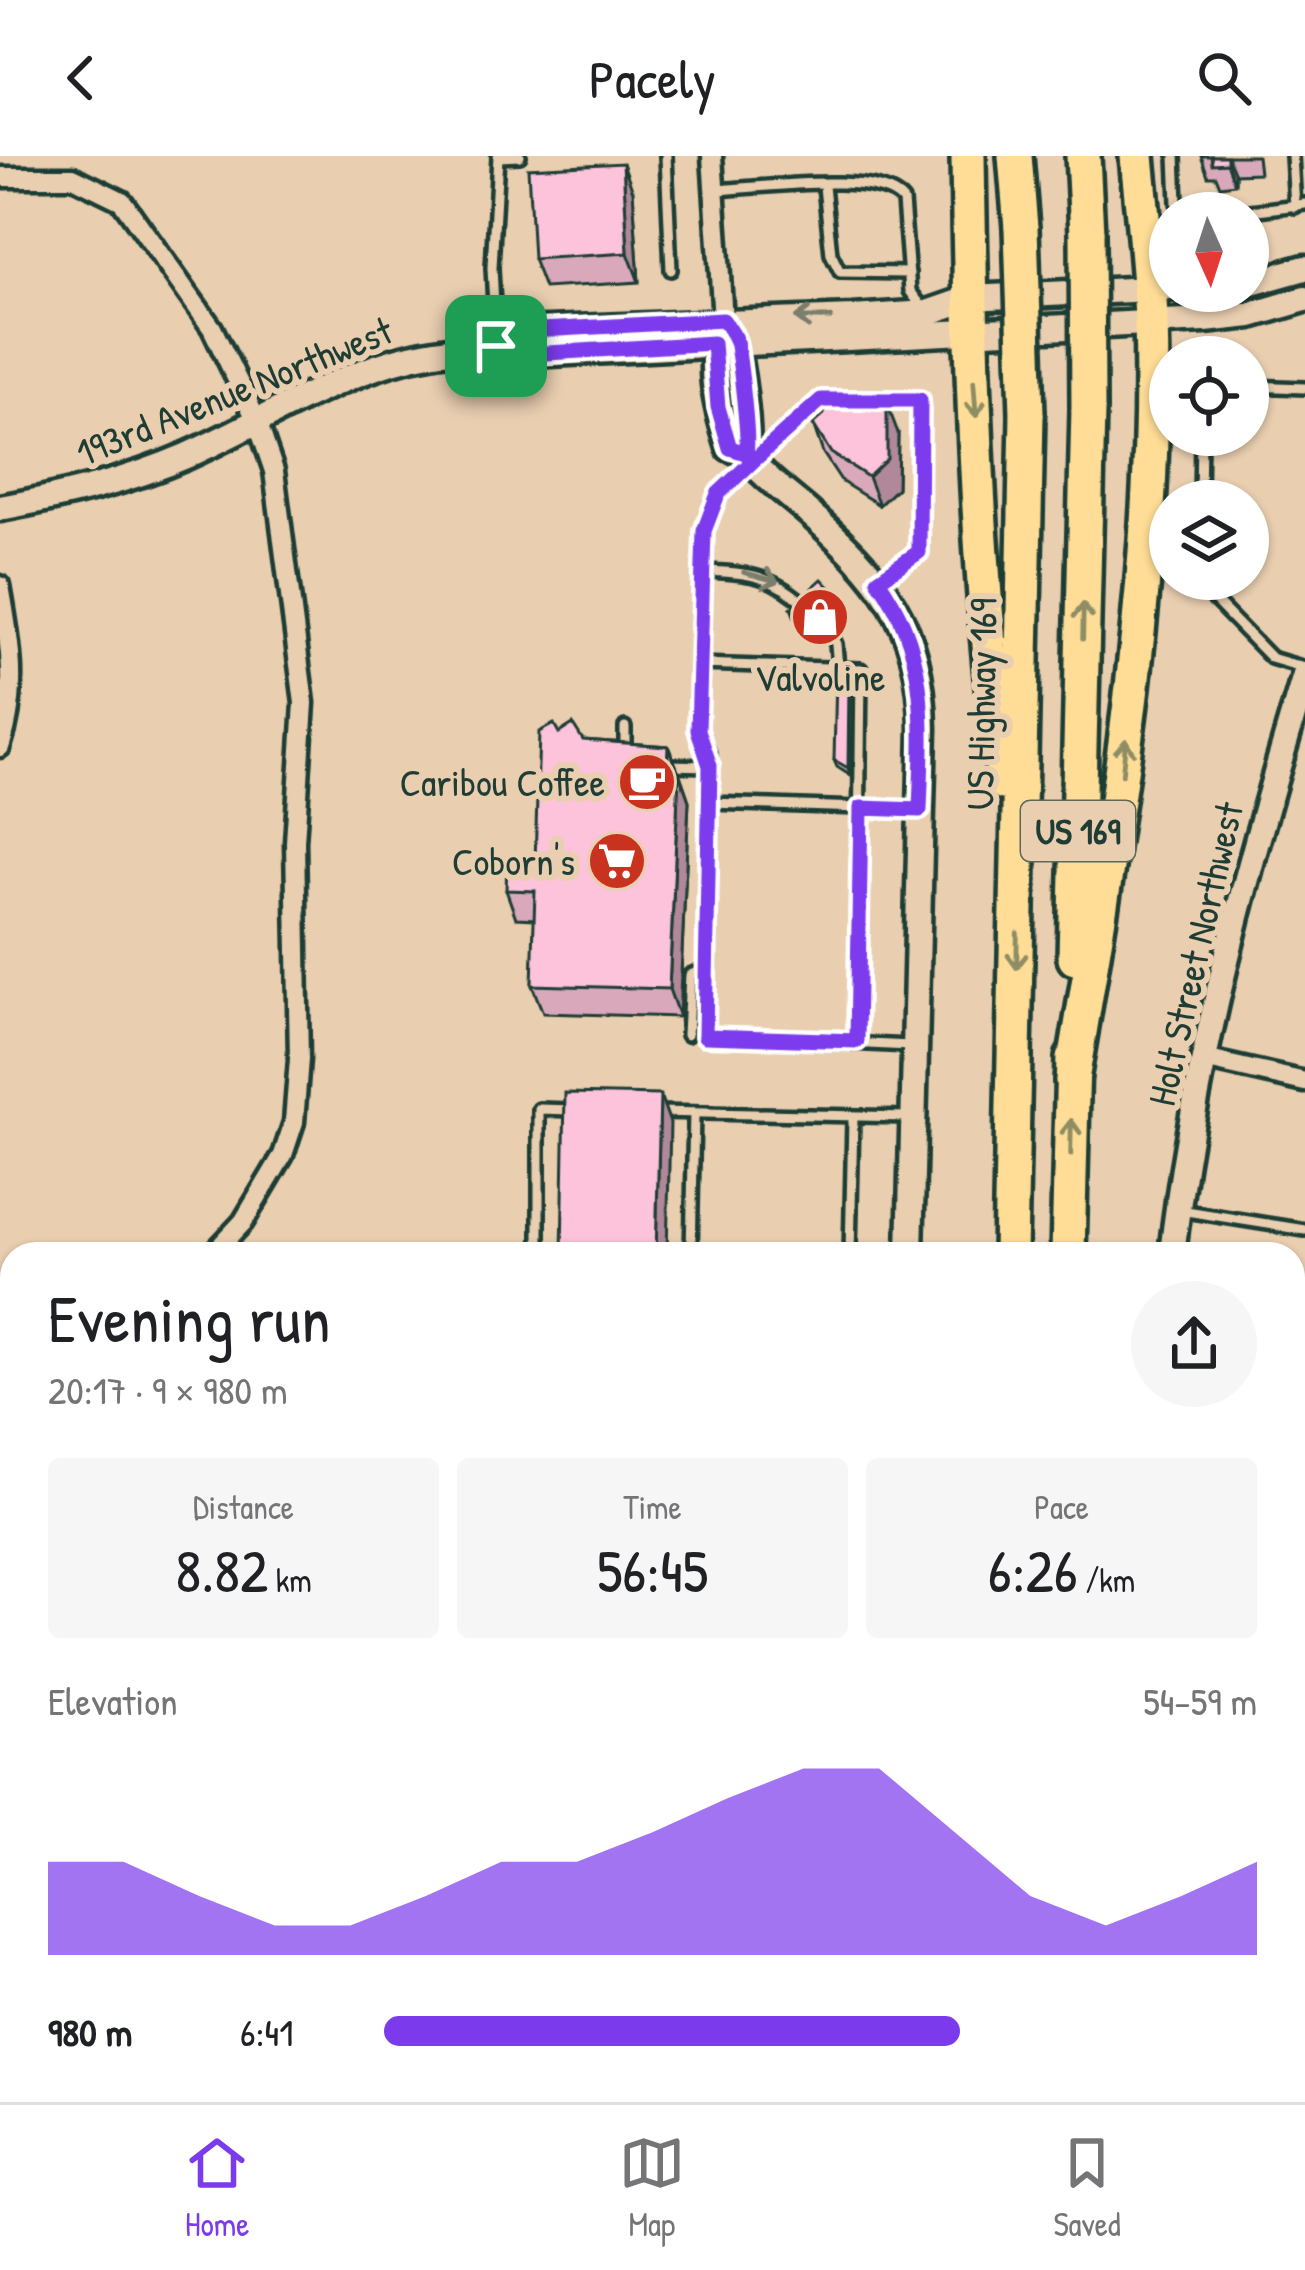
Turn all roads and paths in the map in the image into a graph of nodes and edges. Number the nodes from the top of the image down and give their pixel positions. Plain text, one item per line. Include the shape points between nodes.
1 (520, 156) edge
2 (666, 156) edge
3 (712, 156) edge
4 (968, 156) edge
5 (1016, 156) edge
6 (1083, 156) edge
7 (1137, 156) edge
8 (1175, 156) edge
9 (1292, 156) edge
10 (498, 157) edge
11 (26, 166) edge
12 (0, 177) edge
13 (824, 186) junction
14 (714, 190) junction
15 (1177, 192) edge
16 (1300, 206) edge
17 (1269, 209) edge
18 (1149, 242) edge
19 (1305, 268) edge
20 (671, 270) dead end
21 (909, 273) junction
22 (1269, 278) edge
23 (1305, 298) edge
24 (1149, 299) edge
25 (1149, 303) edge
26 (1269, 308) edge
27 (1156, 312) edge
28 (1202, 312) edge
29 (1254, 312) edge
30 (927, 313) junction
31 (970, 314) junction
32 (724, 335) junction
33 (496, 346) junction
34 (1269, 387) edge
35 (1305, 388) edge
36 (257, 421) junction
37 (748, 457) junction
38 (0, 508) edge
39 (700, 571) junction
40 (878, 580) junction
41 (0, 586) edge
42 (1214, 600) edge
43 (811, 609) edge
44 (826, 626) dead end
45 (698, 664) junction
46 (838, 668) junction
47 (1305, 671) edge
48 (625, 727) dead end
49 (0, 747) edge
50 (636, 764) edge
51 (654, 764) edge
52 (710, 766) junction
53 (711, 803) junction
54 (861, 808) junction
55 (920, 810) junction
56 (1018, 895) junction
57 (706, 968) junction
58 (687, 1035) dead end
59 (857, 1041) junction
60 (915, 1046) junction
61 (1204, 1059) junction
62 (1072, 1080) junction
63 (1305, 1082) edge
64 (584, 1110) edge
65 (650, 1112) edge
66 (694, 1113) junction
67 (914, 1117) junction
68 (853, 1118) junction
69 (1177, 1209) junction
70 (1305, 1230) edge
71 (224, 1242) edge
72 (538, 1242) edge
73 (691, 1242) edge
74 (850, 1242) edge
75 (910, 1242) edge
76 (1010, 1242) edge
77 (1068, 1242) edge
78 (1173, 1242) edge

1 - 10 lane
2 - 20 lane
3 - 14 street
4 - 31 highway
5 - 56 highway, US Highway 169 / US 169, bridge via 1028,414
62 -> 6 highway, US 169, bridge via 1088,409
7 - 18 highway
8 - 15 lane
9 - 16 lane
10 - 33 lane
11 - 12 street
11 - 36 street via 91,181 122,201 212,328
13 - 14 lane
13 - 21 lane via 865,183 896,193
13 - 21 lane via 840,272
14 - 32 street
16 - 17 lane
19 - 22 street
21 - 30 lane via 910,291
23 - 26 street
24 - 31 street, 193rd Avenue Northwest via 1095,291
25 - 31 street, 193rd Avenue Northwest via 1096,325
62 -> 27 highway via 1120,794
28 - 29 street via 1229,319
30 - 31 street, 193rd Avenue Northwest
30 -> 32 street, 193rd Avenue Northwest
31 - 32 street, 193rd Avenue Northwest
31 -> 56 highway via 992,692
32 - 33 street, 193rd Avenue Northwest via 523,331
32 - 37 street via 752,438
33 - 36 street, 193rd Avenue Northwest via 372,367
34 - 35 lane
36 - 38 street, 193rd Avenue Northwest via 101,487
36 - 71 street via 278,493 303,673 299,1059 283,1155
37 - 39 lane via 712,505
37 - 40 street
37 - 40 lane via 821,400 920,400 919,552
39 -> 43 lane via 763,575
39 - 45 lane
40 - 55 street via 903,619 922,681
41 - 49 street via 14,668
42 - 47 lane via 1271,658
44 - 46 lane
45 - 46 lane
45 - 52 lane via 698,730
46 - 54 lane via 861,669
47 - 61 street, Holt Street Northwest
48 - 50 lane via 626,757
51 - 52 lane
52 - 53 lane
53 - 54 lane
53 - 57 lane
54 - 55 lane
54 - 59 lane
55 - 60 street
56 -> 76 highway, US Highway 169 / US 169
57 - 58 lane via 689,975
57 - 59 lane via 705,1036
59 - 60 lane
60 - 67 street
61 - 63 street
61 - 69 street, Holt Street Northwest
77 -> 62 highway, US 169
64 - 72 lane via 539,1109
65 - 66 lane
66 - 68 lane
66 - 73 lane
67 - 68 lane
67 - 75 street
68 - 74 lane
69 - 70 lane
69 - 78 street, Holt Street Northwest

